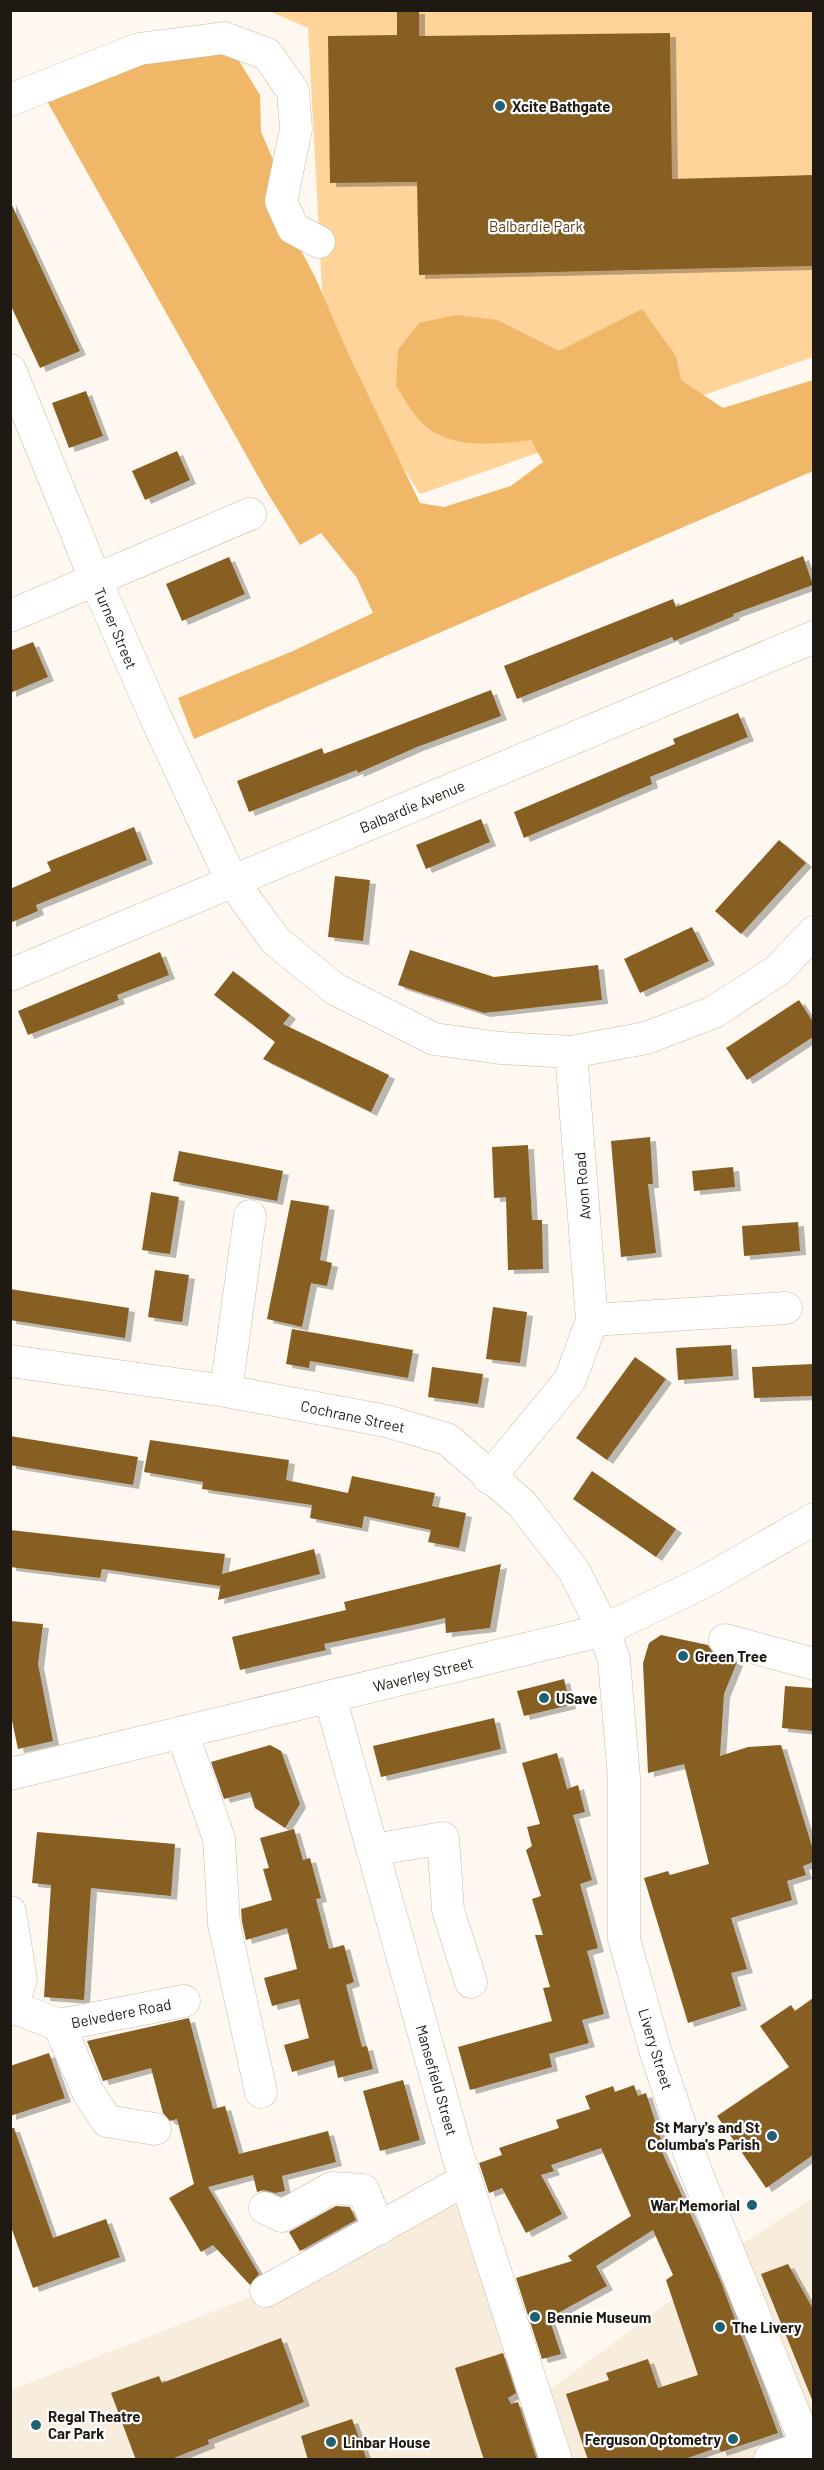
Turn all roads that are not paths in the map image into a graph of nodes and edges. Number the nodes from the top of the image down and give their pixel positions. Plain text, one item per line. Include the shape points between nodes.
1 (10, 100) edge
2 (319, 242) dead end
3 (10, 370) edge
4 (250, 514) dead end
5 (96, 581) junction
6 (10, 616) edge
7 (813, 637) edge
8 (232, 881) junction
9 (813, 932) edge
10 (10, 975) edge
11 (571, 1052) junction
12 (250, 1216) dead end
13 (786, 1308) dead end
14 (592, 1320) junction
15 (10, 1361) edge
16 (226, 1391) junction
17 (489, 1478) junction
18 (813, 1519) edge
19 (604, 1630) junction
20 (725, 1640) dead end
21 (813, 1664) edge
22 (330, 1697) junction
23 (182, 1732) junction
24 (10, 1774) edge
25 (373, 1850) junction
26 (10, 1912) edge
27 (471, 1982) dead end
28 (184, 2001) dead end
29 (12, 2008) edge
30 (59, 2025) junction
31 (261, 2092) dead end
32 (154, 2129) dead end
33 (465, 2180) junction
34 (265, 2208) dead end
35 (379, 2229) junction
36 (266, 2291) dead end
37 (810, 2450) edge
38 (556, 2460) edge
39 (770, 2460) edge

1 - 2 street via 139,49 224,38 267,54 293,92 296,129 281,201 293,228
3 - 5 street, Turner Street
4 - 5 street
5 - 6 street
5 - 8 street, Turner Street
7 - 8 street, Balbardie Avenue
8 - 10 street, Balbardie Avenue
8 - 11 street, Turner Street via 276,941 335,989 434,1039
9 - 11 street, Turner Street via 778,970 714,1012 646,1038
11 - 14 street, Avon Road
12 - 16 street
13 - 14 street
14 - 17 street, Avon Road via 570,1380
15 - 16 street, Cochrane Street
16 - 17 street, Cochrane Street via 386,1420 447,1439
17 - 19 street, Cochrane Street via 522,1504 574,1571
18 - 19 street, Waverley Street via 706,1581
19 - 22 street, Waverley Street
19 - 37 street, Livery Street via 614,1660 624,1778 624,1939 656,2054 695,2169
20 - 21 street
22 - 23 street, Waverley Street
22 - 25 street, Mansefield Street
23 - 24 street, Waverley Street
23 - 31 street via 219,1839 224,1924
25 - 27 street via 443,1838 448,1910
25 - 33 street, Mansefield Street
26 - 29 street via 21,1980
28 - 30 street, Belvedere Road
29 - 30 street, Belvedere Road
30 - 32 street, Belvedere Road via 88,2092 107,2121
33 - 35 street
33 - 38 street, Mansefield Street
34 - 35 street via 282,2216 332,2188 363,2190
35 - 36 street
37 - 39 street

